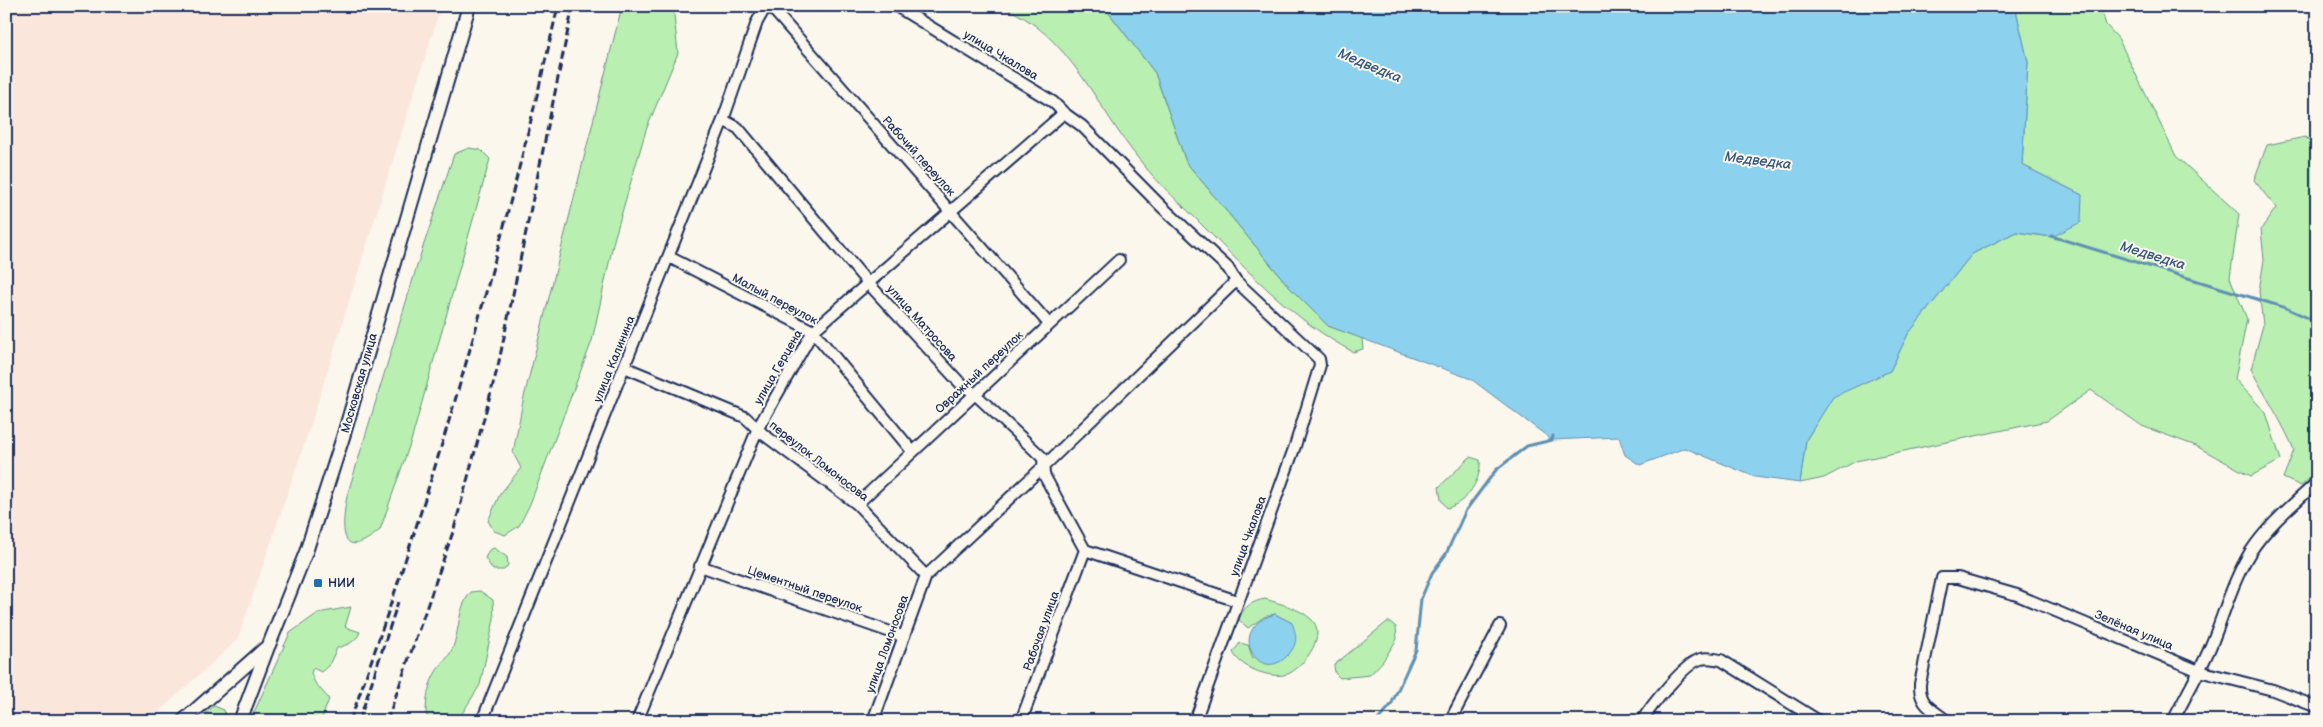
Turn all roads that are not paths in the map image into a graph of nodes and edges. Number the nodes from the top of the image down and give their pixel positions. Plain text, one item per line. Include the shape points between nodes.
1 (469, 6) edge
2 (766, 6) edge
3 (770, 6) edge
4 (896, 6) edge
5 (1064, 113) junction
6 (724, 120) junction
7 (950, 210) junction
8 (668, 257) junction
9 (1119, 260) dead end
10 (1236, 281) junction
11 (867, 282) junction
12 (1049, 324) junction
13 (813, 331) junction
14 (624, 367) junction
15 (975, 394) junction
16 (758, 428) junction
17 (912, 451) junction
18 (1044, 466) junction
19 (2317, 482) edge
20 (857, 504) junction
21 (1085, 550) junction
22 (700, 566) junction
23 (926, 576) junction
24 (1237, 601) junction
25 (1500, 626) dead end
26 (902, 636) junction
27 (269, 645) junction
28 (2199, 671) junction
29 (2317, 707) edge
30 (183, 721) edge
31 (240, 721) edge
32 (482, 721) edge
33 (637, 721) edge
34 (873, 721) edge
35 (1021, 721) edge
36 (1194, 721) edge
37 (1450, 721) edge
38 (1642, 721) edge
39 (1819, 721) edge
40 (1947, 721) edge
41 (2172, 721) edge

1 - 27 street, Московская улица via 344,434 306,552
2 - 6 street, улица Калинина via 757,22
3 - 7 street, Рабочий переулок
4 - 5 street, улица Чкалова via 1052,102
5 - 7 street, улица Герцена
5 - 10 street, улица Чкалова via 1082,126 1228,268
6 - 8 street, улица Калинина
6 - 11 street, улица Матросова via 738,128
7 - 11 street, улица Герцена
7 - 12 street, Рабочий переулок
8 - 13 street, Малый переулок
8 - 14 street, улица Калинина
9 - 12 street, Овражный переулок
10 - 18 street
10 - 24 street, улица Чкалова via 1319,359 1320,365 1295,446
11 - 13 street, улица Герцена
11 - 15 street, улица Матросова via 960,383
12 - 15 street, Овражный переулок
13 - 16 street, улица Герцена
13 - 17 street, Малый переулок
14 - 16 street, переулок Ломоносова via 745,417
14 - 32 street, улица Калинина
15 - 17 street, Овражный переулок
15 - 18 street, улица Матросова via 1044,458
16 - 20 street, переулок Ломоносова
16 - 22 street, улица Герцена
17 - 20 street, Овражный переулок
18 - 21 street, улица Матросова via 1044,474
18 - 23 street
19 - 28 street via 2266,532 2251,552 2232,588
20 - 23 street, переулок Ломоносова
21 - 24 street
21 - 35 street, Рабочая улица
22 - 26 street, Цементный переулок
22 - 33 street, улица Герцена
23 - 26 street, улица Ломоносова
24 - 36 street, улица Чкалова
25 - 37 street
26 - 34 street, улица Ломоносова
27 - 30 street, Московская улица
27 - 31 street
28 - 29 street, Зелёная улица via 2273,690
28 - 40 street, Зелёная улица via 2017,595 1958,578 1942,578 1920,696 1925,705
28 - 41 street
38 - 39 street via 1661,693 1699,659 1720,660

